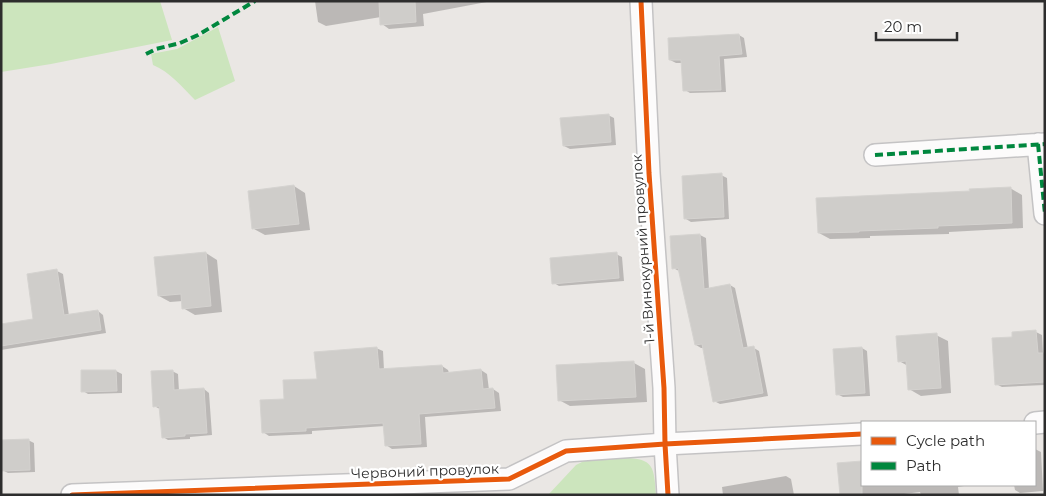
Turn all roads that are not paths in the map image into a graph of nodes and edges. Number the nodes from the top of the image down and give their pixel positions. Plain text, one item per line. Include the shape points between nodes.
1 (640, 1) edge
2 (1042, 144) edge
3 (875, 154) dead end
4 (1045, 214) edge
5 (861, 434) edge
6 (665, 444) junction
7 (72, 495) edge
8 (668, 495) edge

1 - 6 street, 1-й Винокурний провулок
2 - 3 street
2 - 4 street
5 - 6 street, Червоний провулок
6 - 7 street, Червоний провулок via 566,451 509,479
6 - 8 street, 1-й Винокурний провулок

